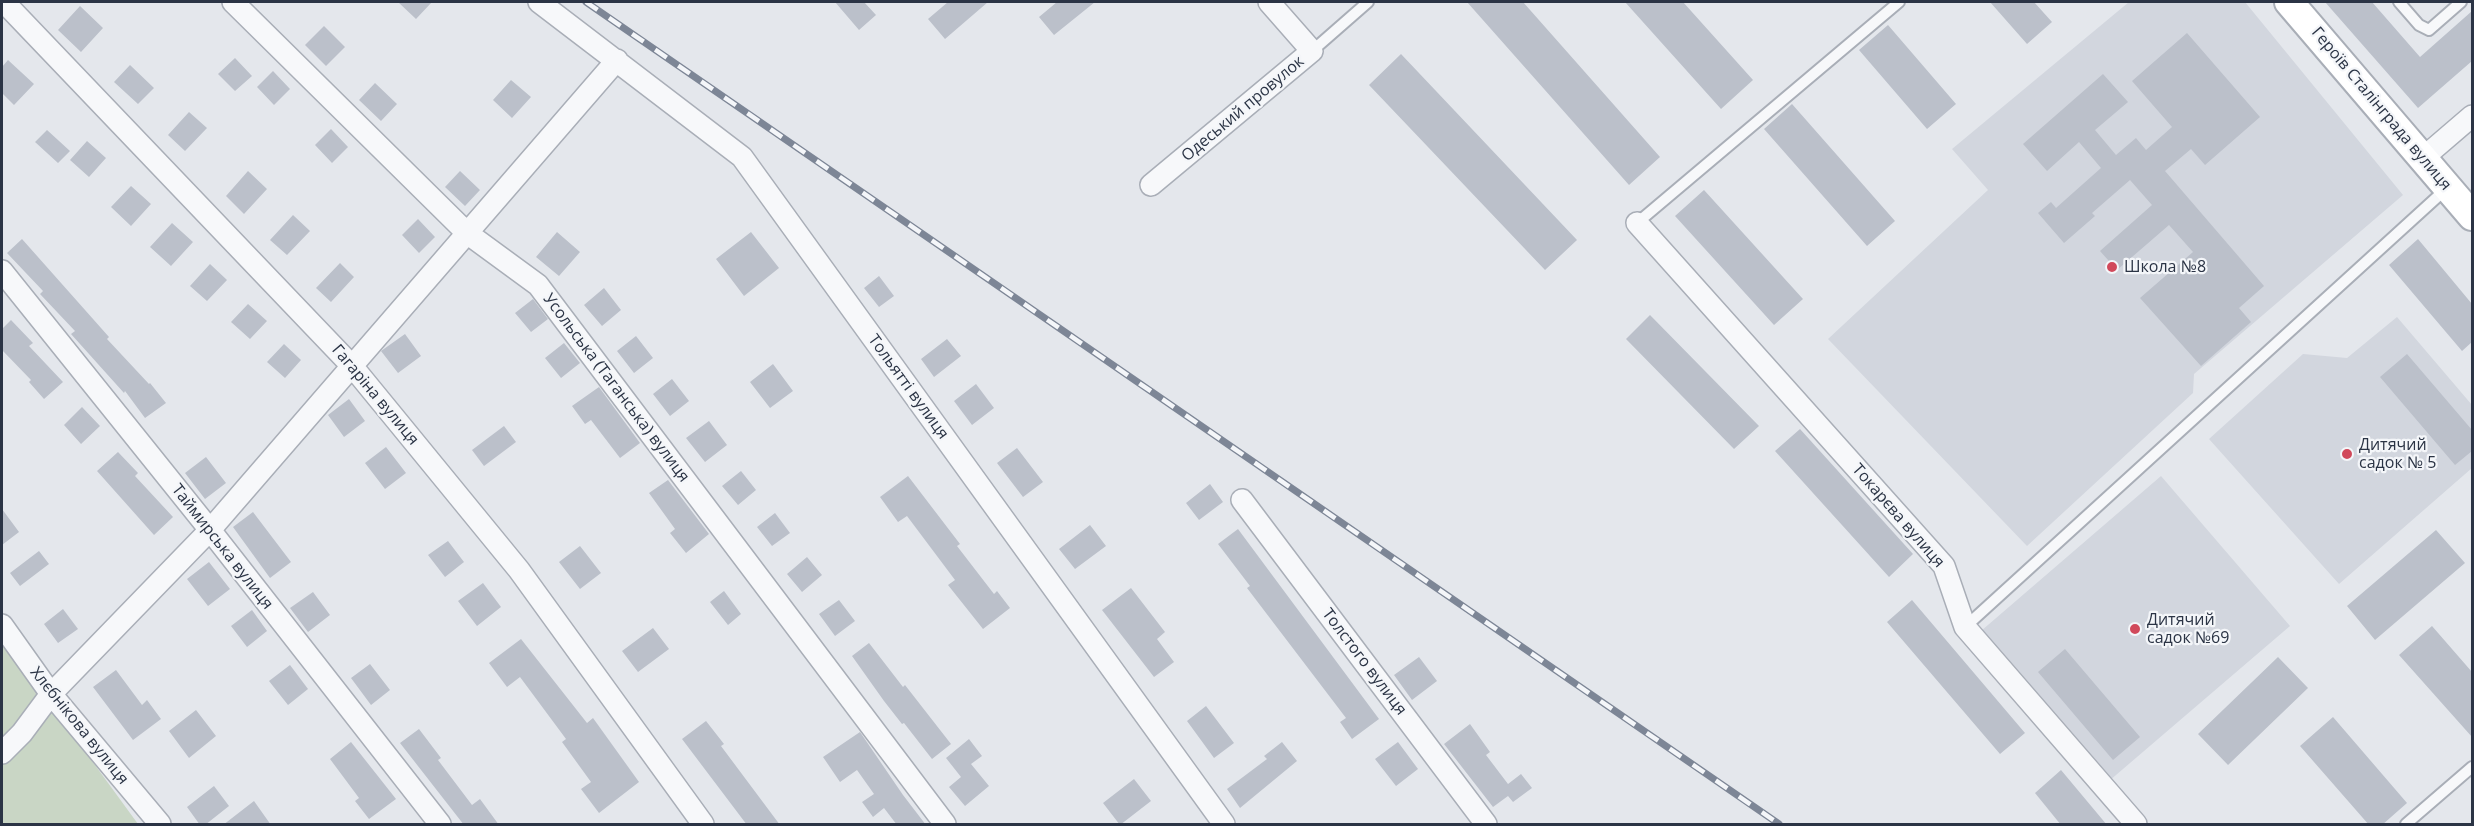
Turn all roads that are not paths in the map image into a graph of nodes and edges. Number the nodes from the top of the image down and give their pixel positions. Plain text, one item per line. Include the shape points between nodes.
1 (4, 2) edge
2 (233, 2) edge
3 (539, 2) edge
4 (1269, 2) edge
5 (1368, 2) edge
6 (1899, 2) edge
7 (2289, 2) edge
8 (2399, 2) edge
9 (2461, 2) edge
10 (1312, 51) junction
11 (616, 60) junction
12 (2472, 116) edge
13 (2423, 158) junction
14 (1151, 185) dead end
15 (2448, 188) junction
16 (2472, 216) edge
17 (1637, 223) joint
18 (467, 233) junction
19 (2, 271) edge
20 (352, 366) junction
21 (1242, 500) dead end
22 (210, 530) junction
23 (2, 625) edge
24 (1965, 627) junction
25 (51, 694) junction
26 (2, 753) edge
27 (2472, 767) edge
28 (160, 825) edge
29 (440, 825) edge
30 (703, 825) edge
31 (945, 825) edge
32 (1224, 825) edge
33 (1486, 825) edge
34 (2136, 825) edge
35 (2406, 825) edge

1 - 20 street, Гагаріна вулиця
2 - 18 street, Усольська (Таганська) вулиця
3 - 11 street, Тольятті вулиця
4 - 10 street, Одеський провулок
5 - 10 lane
6 - 17 lane
7 - 13 main road, Героїв Сталінграда вулиця
8 - 9 lane via 2428,30
10 - 14 street, Одеський провулок
11 - 18 street
11 - 32 street, Тольятті вулиця via 742,157
12 - 13 street
13 - 15 main road, Героїв Сталінграда вулиця
15 - 16 main road, Героїв Сталінграда вулиця
15 - 24 lane
17 - 24 street, Токарєва вулиця via 1944,566
18 - 20 street
18 - 31 street, Усольська (Таганська) вулиця via 538,285
19 - 22 street, Таймирська вулиця
20 - 22 street
20 - 30 street, Гагаріна вулиця via 519,570
21 - 33 street, Толстого вулиця
22 - 25 street
22 - 29 street, Таймирська вулиця
23 - 25 street, Хлєбнікова вулиця
24 - 34 street, Токарєва вулиця
25 - 26 street
25 - 28 street, Хлєбнікова вулиця
27 - 35 lane

